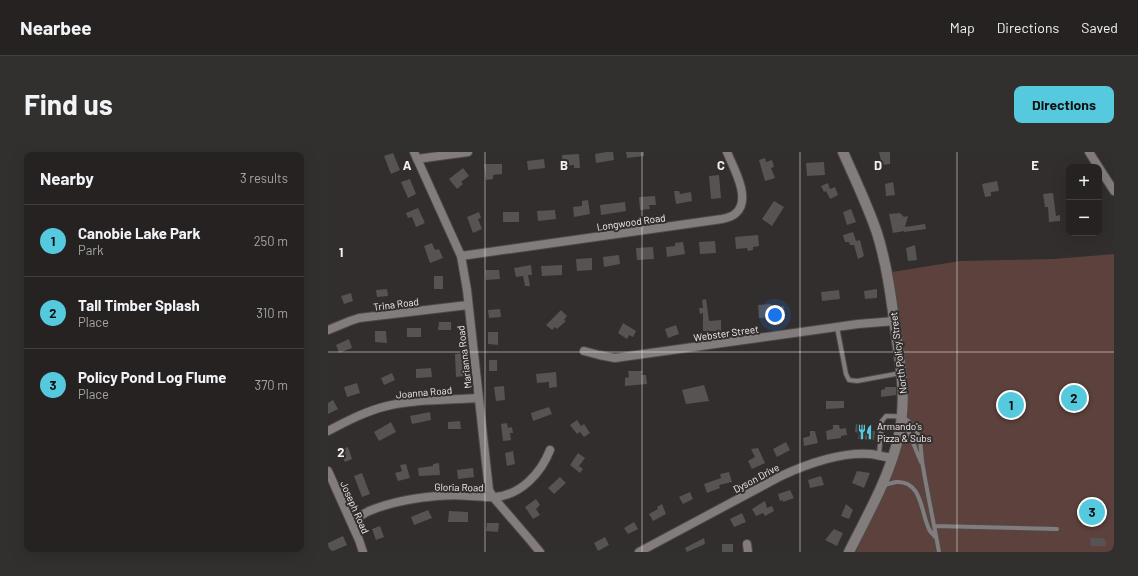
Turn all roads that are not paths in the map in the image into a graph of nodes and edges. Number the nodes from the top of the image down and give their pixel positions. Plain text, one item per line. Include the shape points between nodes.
1 (468, 152) edge
2 (727, 152) edge
3 (843, 152) edge
4 (1089, 152) edge
5 (416, 156) edge
6 (1114, 191) edge
7 (461, 256) junction
8 (468, 305) junction
9 (895, 321) junction
10 (837, 327) junction
11 (328, 330) edge
12 (584, 351) dead end
13 (902, 372) junction
14 (479, 398) junction
15 (902, 416) junction
16 (328, 431) edge
17 (550, 450) dead end
18 (879, 455) junction
19 (892, 458) junction
20 (922, 465) junction
21 (328, 473) edge
22 (882, 486) junction
23 (493, 498) junction
24 (350, 522) junction
25 (934, 526) junction
26 (1057, 529) dead end
27 (936, 538) junction
28 (363, 552) edge
29 (540, 552) edge
30 (639, 552) edge
31 (849, 552) edge
32 (939, 552) edge

1 - 5 street
2 - 7 street, Longwood Road via 740,184 743,200 741,207 730,217
3 - 9 street, North Policy Street via 877,234
4 - 6 street
5 - 7 street, Marianna Road
7 - 8 street, Marianna Road
8 - 11 street, Trina Road via 359,318
8 - 14 street, Marianna Road
9 - 10 street, Webster Street
9 - 13 street, North Policy Street
10 - 12 street, Webster Street via 615,358
10 - 13 lane via 846,374 850,380 857,381
13 - 15 street, North Policy Street
14 - 16 street, Joanna Road via 386,406
14 - 23 street, Marianna Road via 488,483
15 - 18 lane via 884,417
15 - 19 street, North Policy Street
15 - 20 lane
15 - 20 lane via 917,432 921,445
17 - 23 street, Gloria Road via 539,472 524,485 510,494
18 - 19 street, Dyson Drive
18 - 30 street, Dyson Drive via 843,456 791,471
19 - 22 street, North Policy Street
20 - 25 lane
21 - 24 street, Joseph Road
22 - 27 lane via 900,482 915,490 929,530
22 - 31 street, North Policy Street
23 - 24 street, Gloria Road via 462,495 415,498 369,512
23 - 29 street, Marianna Road
24 - 28 street, Joseph Road
25 - 26 lane
25 - 27 lane
27 - 32 lane

